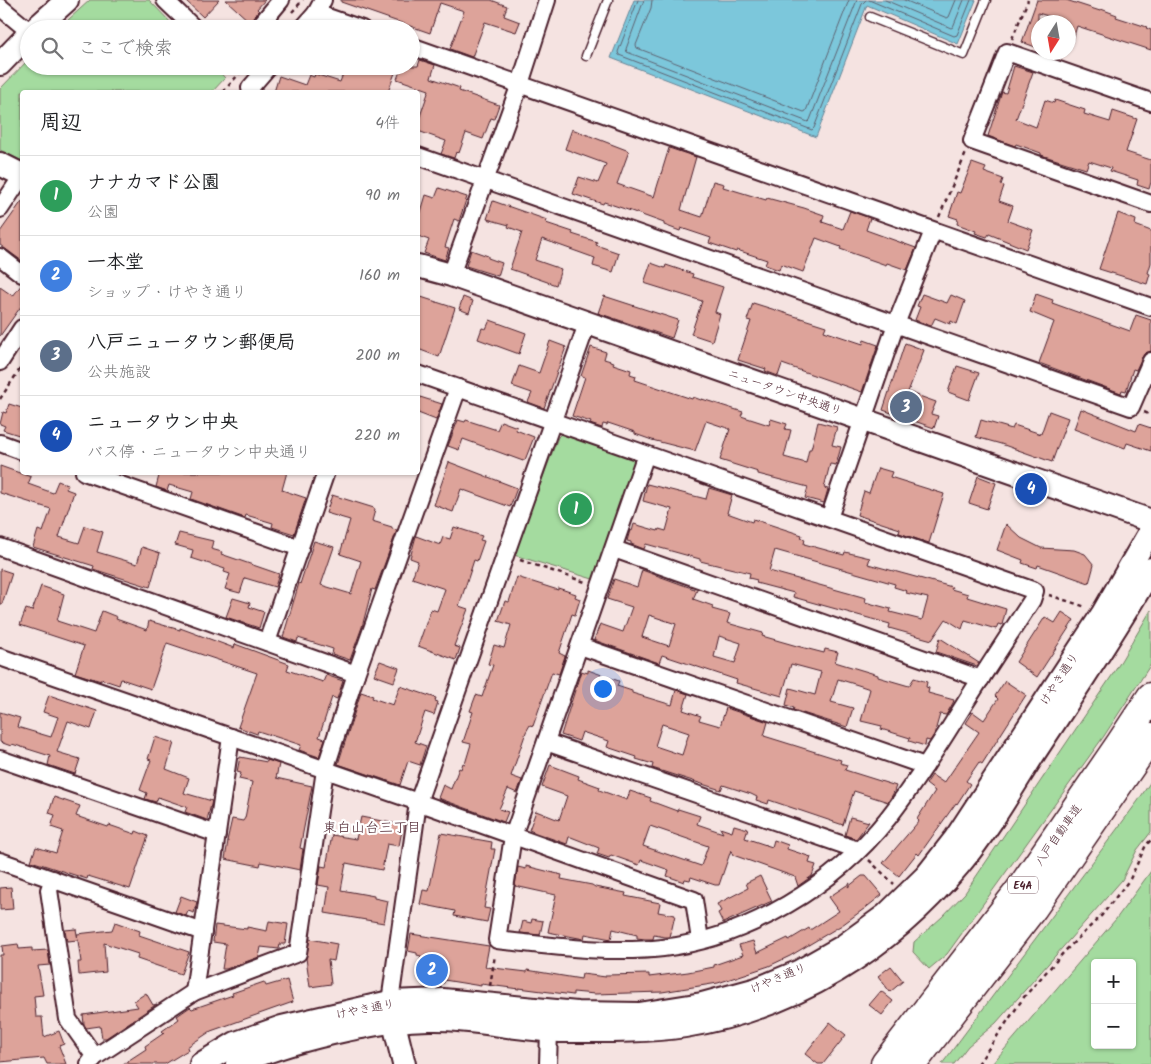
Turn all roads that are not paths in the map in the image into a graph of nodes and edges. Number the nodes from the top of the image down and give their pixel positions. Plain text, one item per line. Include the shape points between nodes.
1 (67, 0) edge
2 (165, 0) edge
3 (281, 0) edge
4 (547, 0) edge
5 (608, 0) edge
6 (986, 0) edge
7 (320, 6) edge
8 (0, 7) edge
9 (870, 17) dead end
10 (45, 20) edge
11 (186, 20) edge
12 (264, 20) edge
13 (309, 20) edge
14 (346, 20) edge
15 (20, 25) edge
16 (20, 43) edge
17 (420, 49) edge
18 (586, 56) dead end
19 (0, 64) edge
20 (261, 75) edge
21 (520, 84) junction
22 (250, 90) edge
23 (1151, 102) edge
24 (420, 157) edge
25 (0, 164) edge
26 (20, 175) edge
27 (20, 179) edge
28 (485, 179) junction
29 (1151, 204) edge
30 (0, 210) edge
31 (934, 231) junction
32 (0, 257) edge
33 (420, 267) edge
34 (20, 272) edge
35 (451, 275) junction
36 (1151, 307) edge
37 (587, 324) junction
38 (896, 324) junction
39 (20, 331) edge
40 (1151, 361) edge
41 (0, 362) edge
42 (420, 375) edge
43 (458, 388) junction
44 (863, 419) junction
45 (552, 420) junction
46 (0, 443) edge
47 (20, 450) edge
48 (646, 454) junction
49 (93, 475) edge
50 (325, 475) edge
51 (829, 518) junction
52 (1151, 521) edge
53 (1151, 530) edge
54 (0, 547) edge
55 (300, 548) junction
56 (614, 548) junction
57 (1151, 569) edge
58 (267, 642) junction
59 (580, 646) junction
60 (0, 657) edge
61 (356, 674) junction
62 (981, 679) junction
63 (1151, 697) edge
64 (231, 737) junction
65 (1151, 737) edge
66 (546, 742) junction
67 (0, 759) edge
68 (925, 766) junction
69 (325, 770) junction
70 (418, 802) junction
71 (217, 834) junction
72 (513, 836) junction
73 (858, 850) junction
74 (0, 861) edge
75 (52, 879) junction
76 (203, 932) junction
77 (700, 940) junction
78 (194, 992) junction
79 (391, 1011) junction
80 (549, 1030) junction
81 (92, 1061) edge
82 (201, 1064) edge
83 (237, 1064) edge
84 (404, 1064) edge
85 (548, 1064) edge
86 (885, 1064) edge
87 (912, 1064) edge

1 - 10 street
2 - 11 street
3 - 12 street
4 - 21 street
5 - 18 lane
6 - 9 lane via 964,55
7 - 13 street
7 - 14 street
8 - 15 street
16 - 19 street
17 - 21 street
20 - 22 street
21 - 28 street
21 - 31 street
23 - 29 street via 1007,52 972,141
24 - 28 street
25 - 26 street
27 - 30 street
28 - 35 street
28 - 38 street
31 - 36 street
31 - 38 street
32 - 34 street
33 - 35 street, ニュータウン中央通り
35 - 37 street, ニュータウン中央通り
37 - 44 street, ニュータウン中央通り
37 - 45 street
38 - 40 street via 1130,407
38 - 44 street
39 - 41 street
42 - 43 street
43 - 45 street
43 - 61 street
44 - 51 street
44 - 52 street, ニュータウン中央通り
45 - 48 street
45 - 70 street
46 - 47 street
48 - 51 street
48 - 56 street
49 - 55 street
50 - 55 street
51 - 62 street via 1035,591
53 - 79 street, けやき通り via 1103,612 955,839 926,876 886,915 842,947 757,990 702,1004 639,1014 577,1013 444,1000
54 - 58 street
55 - 58 street
56 - 59 street
56 - 62 street
57 - 80 street, けやき通り via 987,827 930,897 889,935 848,965 816,983 748,1011 685,1026 625,1032
58 - 61 street
59 - 66 street
59 - 68 street
60 - 64 street
61 - 69 street
62 - 68 street
63 - 86 highway, 八戸自動車道 / E4A via 1019,891
64 - 69 street
64 - 71 street
65 - 87 highway, 八戸自動車道 / E4A via 1033,908
66 - 72 street
66 - 73 street
67 - 71 street
68 - 73 street via 887,819
69 - 70 street
69 - 78 street via 298,953
70 - 72 street
70 - 79 street
71 - 76 street
72 - 77 street via 694,900
72 - 77 street via 497,940 628,950 665,948
73 - 77 street via 796,900 766,916
74 - 75 street
75 - 76 street
75 - 81 street via 49,890 68,1019
76 - 78 street
78 - 81 street
79 - 80 street, けやき通り
79 - 82 street, けやき通り via 282,1027 236,1043
79 - 83 street, けやき通り
79 - 84 street
80 - 85 street

